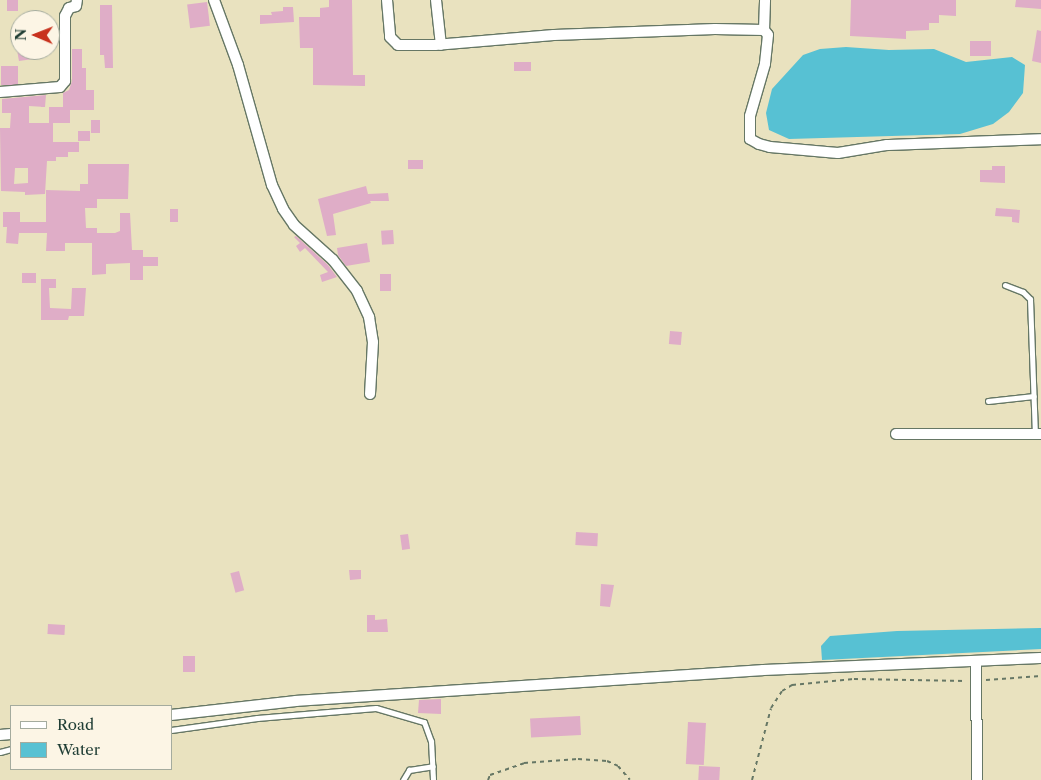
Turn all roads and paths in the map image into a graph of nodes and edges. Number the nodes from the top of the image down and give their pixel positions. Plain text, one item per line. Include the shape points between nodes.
1 (78, 0) edge
2 (214, 0) edge
3 (387, 0) edge
4 (436, 0) edge
5 (765, 0) edge
6 (764, 30) junction
7 (441, 45) junction
8 (0, 92) edge
9 (1041, 139) edge
10 (1005, 285) dead end
11 (370, 394) dead end
12 (1034, 396) junction
13 (988, 401) dead end
14 (896, 434) dead end
15 (1038, 434) edge
16 (1041, 658) edge
17 (976, 662) junction
18 (1041, 676) edge
19 (976, 681) junction
20 (172, 715) edge
21 (172, 730) edge
22 (433, 766) junction
23 (403, 780) edge
24 (433, 780) edge
25 (488, 780) edge
26 (630, 780) edge
27 (752, 780) edge
28 (977, 780) edge

1 - 8 street via 65,16 65,81 60,87
2 - 11 street via 238,65 272,185 282,209 294,225 333,260 357,290 370,317 373,342
3 - 7 street via 390,37 398,45
4 - 7 street
5 - 6 street
6 - 7 street via 554,35
6 - 9 street via 768,35 765,64 750,116 750,139 760,144 838,153 888,145
10 - 12 lane via 1030,298
12 - 13 lane
12 - 15 lane
14 - 15 street
16 - 17 street
17 - 19 street
17 - 20 street via 763,670 296,701
18 - 19 path
19 - 27 path via 854,679 792,685 782,691 771,708
19 - 28 street
21 - 22 lane via 257,718 376,708 424,722 431,741
22 - 23 lane via 409,770
22 - 24 lane
25 - 26 path via 490,775 524,763 578,759 607,761 618,766

